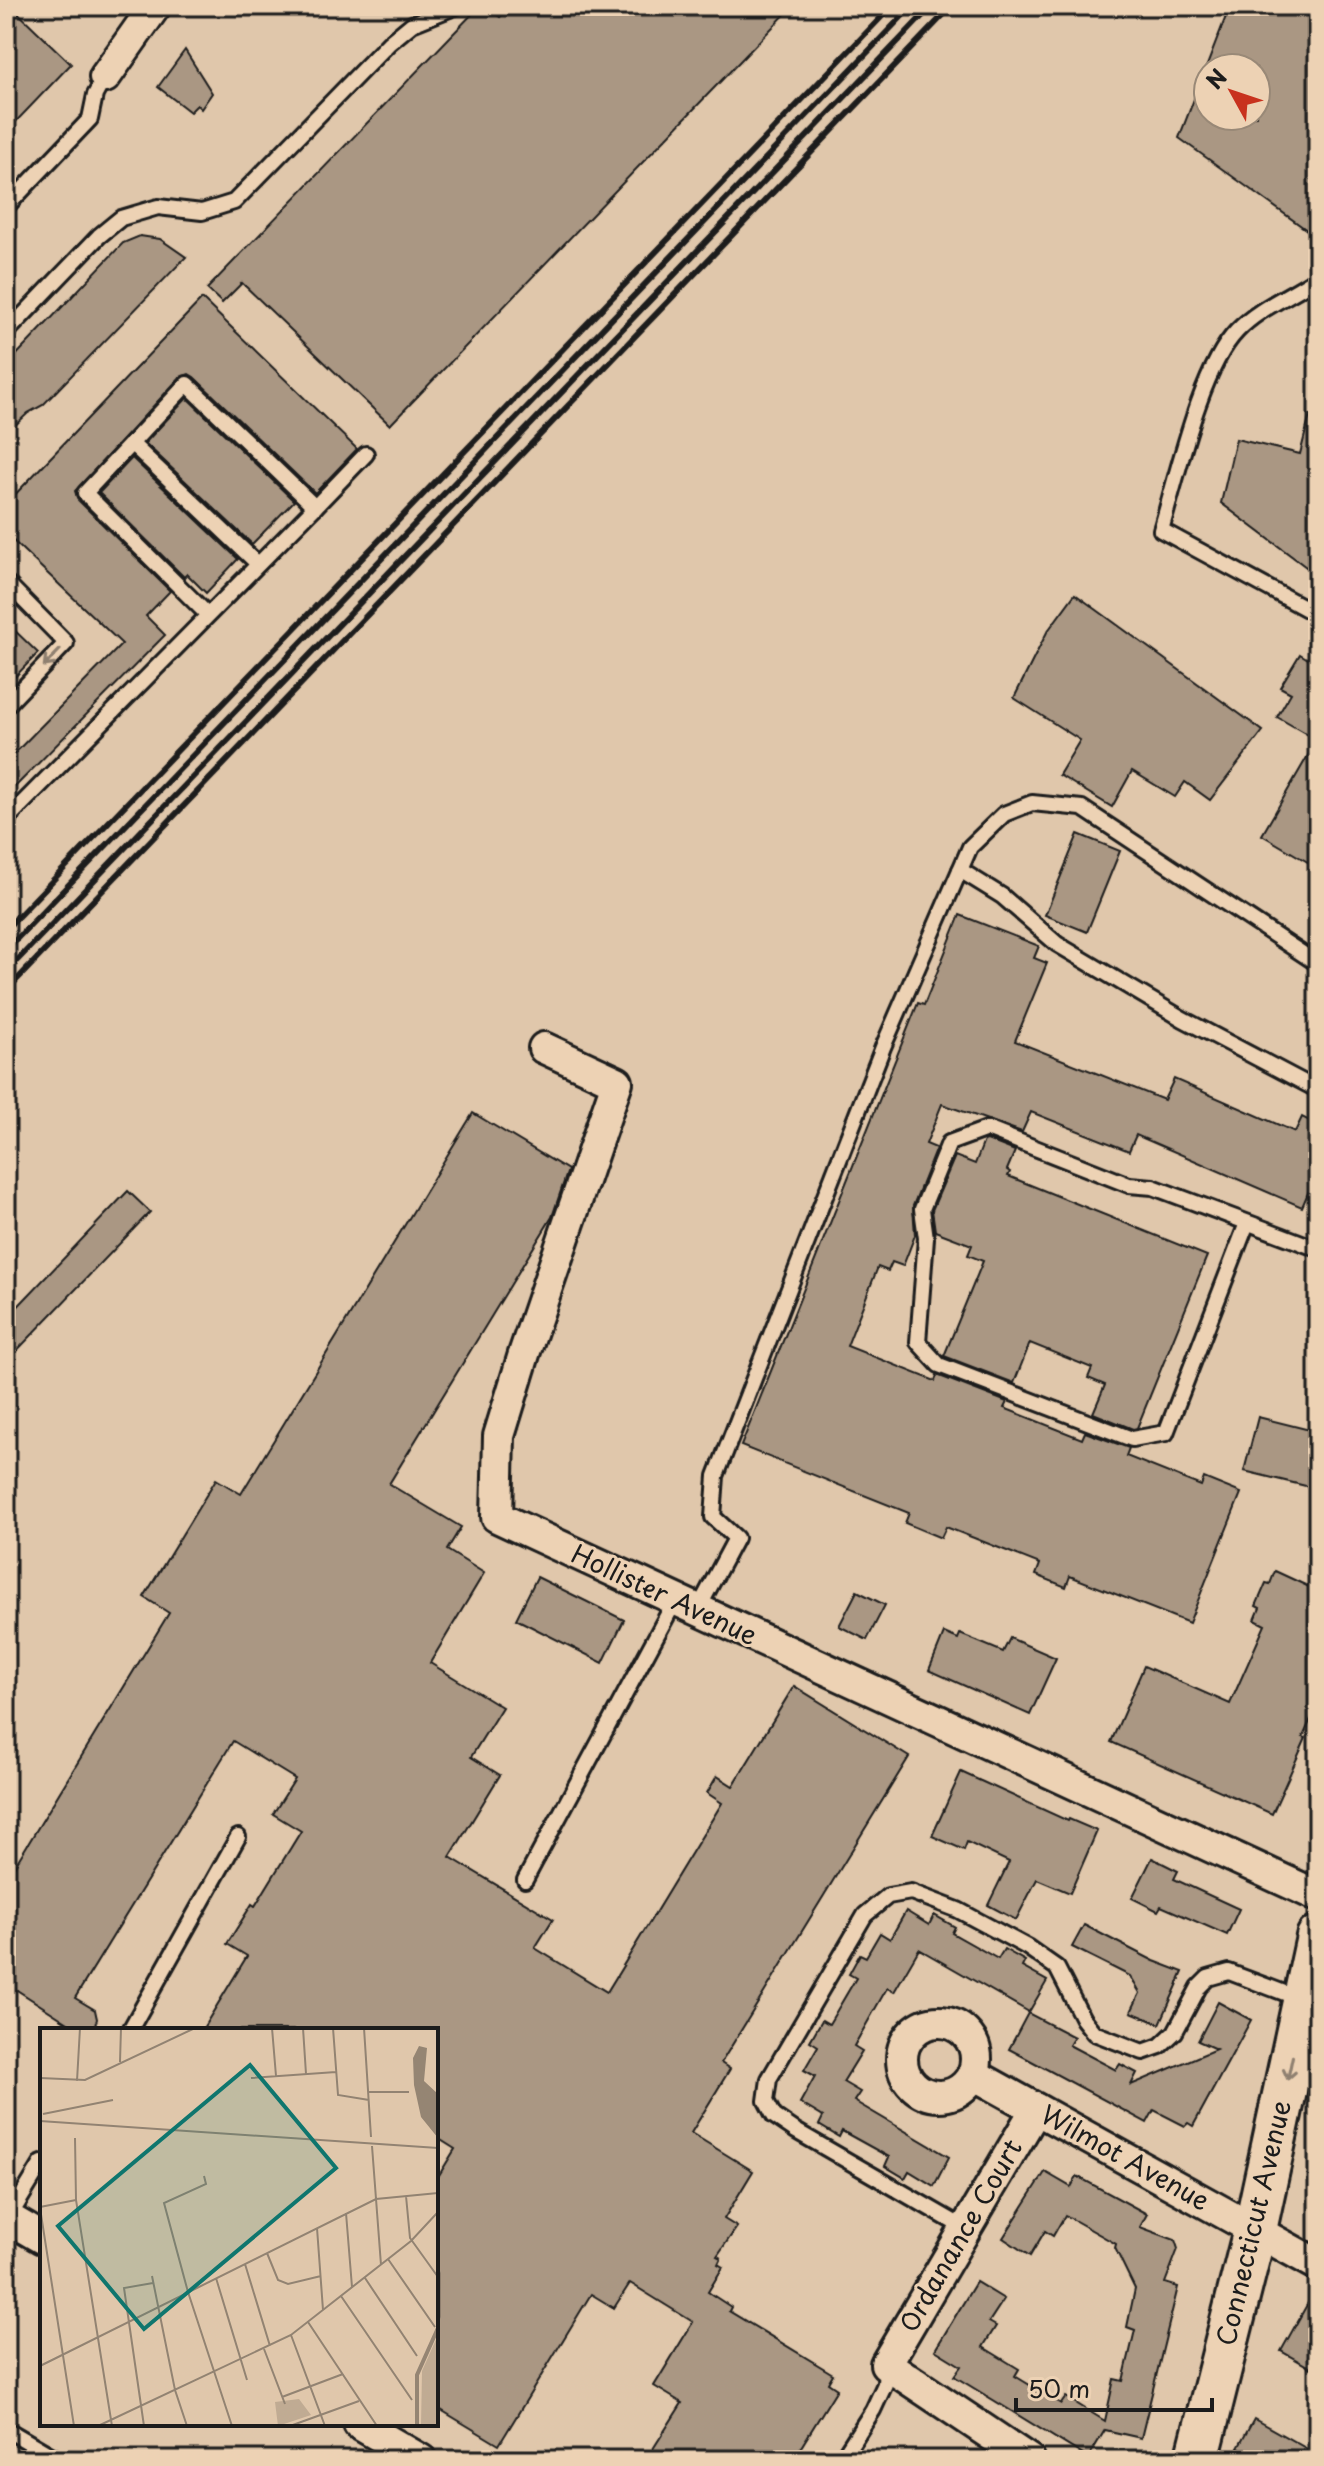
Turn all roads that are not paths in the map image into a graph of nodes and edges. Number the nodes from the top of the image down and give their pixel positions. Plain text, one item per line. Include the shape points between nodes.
1 (155, 6) edge
2 (457, 6) edge
3 (105, 77) joint
4 (6, 207) edge
5 (1318, 277) edge
6 (6, 333) edge
7 (132, 444) junction
8 (366, 454) dead end
9 (315, 507) junction
10 (258, 564) junction
11 (6, 582) edge
12 (208, 615) junction
13 (1318, 615) edge
14 (6, 706) edge
15 (6, 820) edge
16 (960, 870) junction
17 (1318, 964) edge
18 (544, 1048) dead end
19 (1318, 1090) edge
20 (1247, 1223) junction
21 (1318, 1249) edge
22 (686, 1606) junction
23 (238, 1837) dead end
24 (525, 1880) dead end
25 (1318, 1896) edge
26 (1318, 1937) edge
27 (1304, 2000) junction
28 (131, 2028) edge
29 (973, 2074) dead end
30 (1036, 2109) junction
31 (40, 2166) edge
32 (7, 2218) edge
33 (966, 2229) junction
34 (1255, 2230) junction
35 (40, 2237) edge
36 (1318, 2265) edge
37 (886, 2364) junction
38 (362, 2426) edge
39 (6, 2429) edge
40 (59, 2460) edge
41 (421, 2460) edge
42 (841, 2460) edge
43 (1029, 2460) edge
44 (1197, 2460) edge

1 - 3 street
2 - 6 lane via 412,24 389,43 234,202 202,212 158,207 121,218
3 - 4 lane via 90,119
5 - 13 lane via 1267,306 1236,332 1212,367 1161,530
7 - 9 lane via 187,384
7 - 10 lane
7 - 12 lane via 85,493
8 - 9 lane
9 - 10 lane
10 - 12 lane
11 -> 14 lane via 66,643
12 - 15 lane
16 - 17 lane via 970,847 1004,814 1032,803 1082,808
16 - 19 lane via 1002,896 1057,944
16 - 22 lane via 883,1047 716,1476 713,1517 736,1538
18 - 22 street, Hollister Avenue via 617,1082 499,1436 497,1517
20 - 20 lane via 1153,1187 1129,1185 987,1129 949,1143 922,1209 926,1238 918,1342 939,1365 1132,1439 1166,1433
20 - 21 lane
22 - 24 lane
22 - 25 street, Hollister Avenue
23 - 28 lane
26 - 27 main road, Connecticut Avenue
27 - 33 lane via 1229,1972 1208,1978 1175,2032 1143,2052 1094,2033 1057,1968 1027,1947 911,1892 888,1896 865,1915 816,1996 769,2079 766,2101 774,2116 796,2131
27 -> 34 main road, Connecticut Avenue
29 - 30 street, Wilmot Avenue
30 - 33 street, Ordanance Court
30 - 34 street, Wilmot Avenue
31 - 32 lane
32 - 35 street
33 - 37 street, Ordanance Court
34 - 36 street, Wilmot Avenue
34 - 44 main road, Connecticut Avenue
37 - 42 lane via 885,2384 873,2410
37 - 43 street
38 - 41 street
39 - 40 lane

